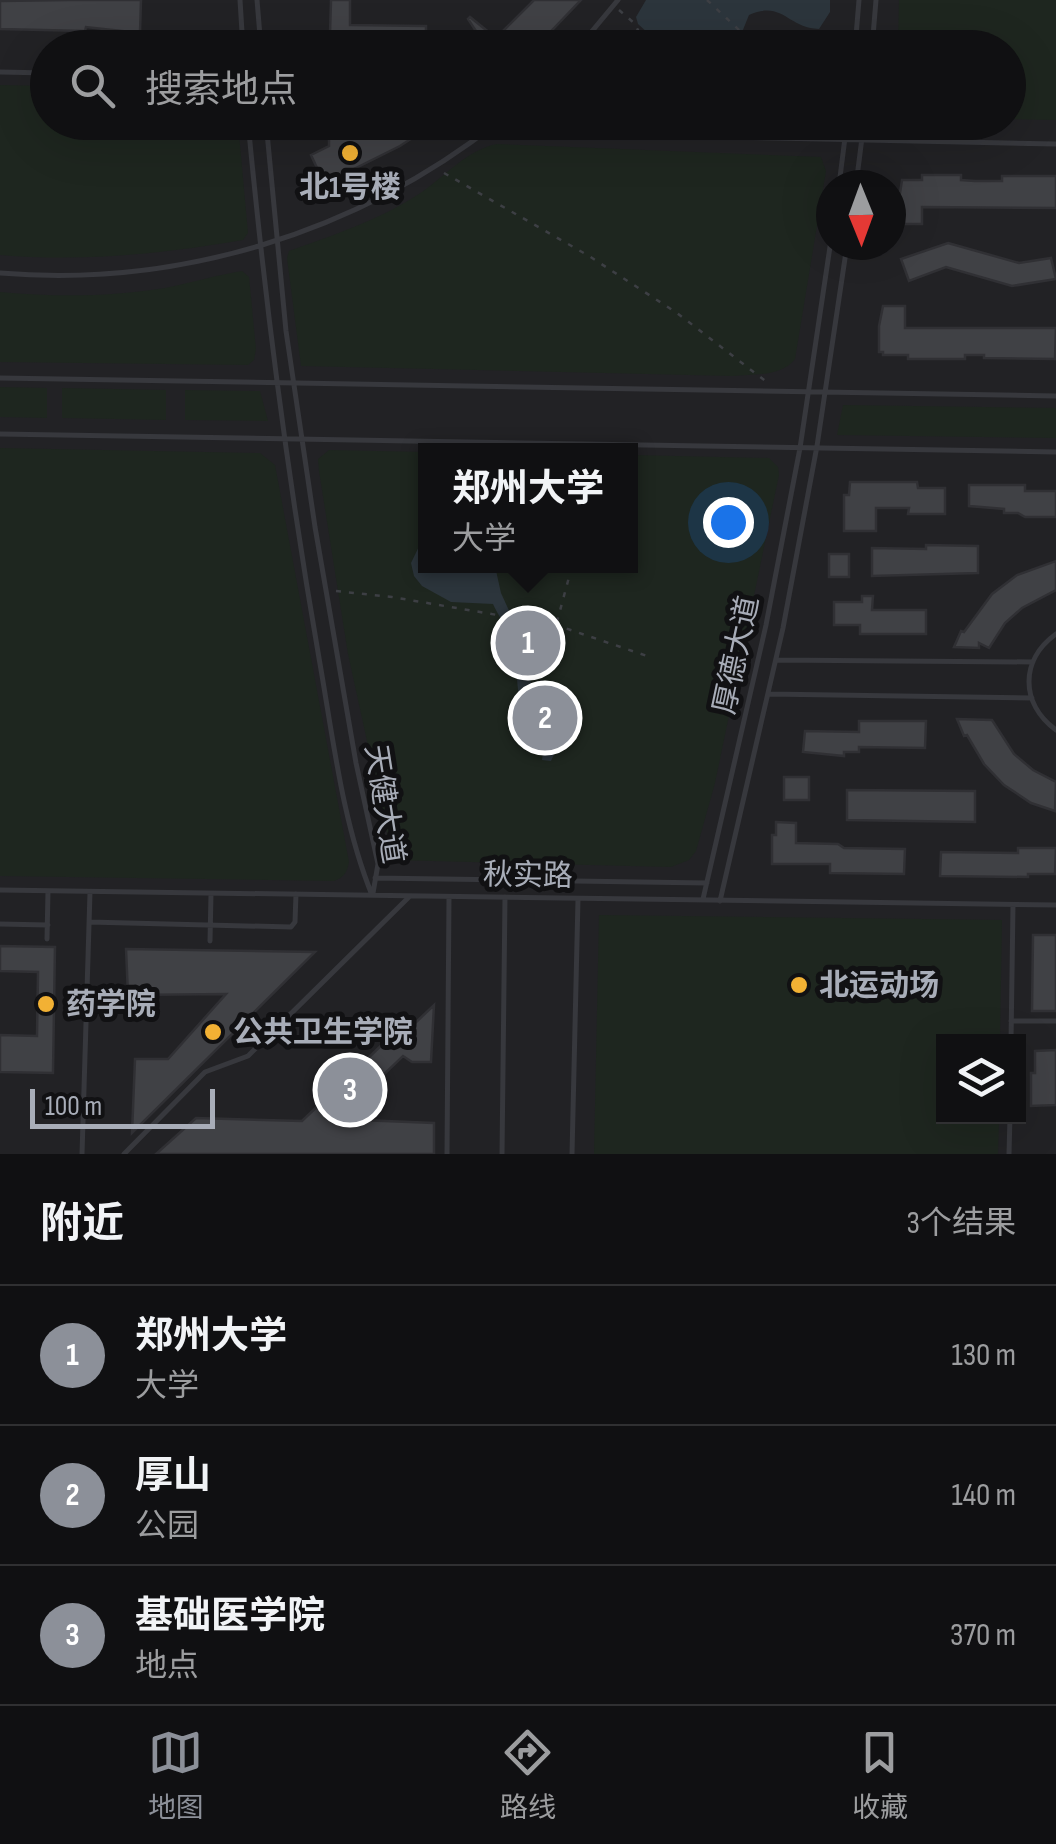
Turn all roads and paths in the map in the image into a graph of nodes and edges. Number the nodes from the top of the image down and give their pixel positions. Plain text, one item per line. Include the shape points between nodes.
1 (240, 0) edge
2 (257, 0) edge
3 (706, 0) edge
4 (860, 0) edge
5 (876, 0) edge
6 (616, 3) edge
7 (242, 30) edge
8 (259, 30) edge
9 (593, 30) edge
10 (638, 30) edge
11 (739, 30) edge
12 (857, 30) edge
13 (874, 30) edge
14 (0, 72) edge
15 (30, 73) edge
16 (250, 140) edge
17 (268, 140) edge
18 (474, 140) edge
19 (844, 140) edge
20 (862, 140) joint
21 (1056, 144) edge
22 (434, 168) junction
23 (841, 170) edge
24 (858, 170) edge
25 (276, 241) junction
26 (260, 246) junction
27 (828, 260) edge
28 (845, 260) edge
29 (0, 274) edge
30 (0, 378) edge
31 (276, 383) junction
32 (294, 384) junction
33 (780, 392) junction
34 (808, 392) junction
35 (825, 392) junction
36 (1056, 396) edge
37 (0, 434) edge
38 (284, 439) junction
39 (302, 440) junction
40 (489, 443) edge
41 (638, 445) edge
42 (800, 448) junction
43 (817, 448) junction
44 (1056, 452) edge
45 (570, 573) edge
46 (325, 590) junction
47 (556, 625) junction
48 (1056, 634) edge
49 (647, 656) dead end
50 (776, 660) junction
51 (1032, 662) junction
52 (540, 685) dead end
53 (768, 694) junction
54 (1032, 698) junction
55 (1056, 730) edge
56 (375, 878) junction
57 (706, 883) junction
58 (0, 890) edge
59 (48, 890) junction
60 (90, 891) junction
61 (211, 893) junction
62 (296, 894) junction
63 (372, 896) junction
64 (410, 896) junction
65 (449, 896) junction
66 (504, 897) junction
67 (578, 898) junction
68 (702, 900) junction
69 (720, 900) junction
70 (1013, 905) junction
71 (1056, 906) edge
72 (89, 922) junction
73 (0, 924) edge
74 (48, 925) junction
75 (210, 925) junction
76 (47, 939) dead end
77 (210, 941) dead end
78 (1011, 1020) junction
79 (1056, 1021) edge
80 (1011, 1034) edge
81 (1010, 1124) edge
82 (82, 1154) edge
83 (124, 1154) edge
84 (448, 1154) edge
85 (502, 1154) edge
86 (572, 1154) edge
87 (1009, 1154) edge

1 - 7 lane
2 - 8 lane
3 - 11 path
4 - 12 lane
5 - 13 lane
6 - 9 lane
6 - 10 path
14 - 15 lane
16 - 26 lane, 天健大道
17 - 25 lane, 天健大道
18 - 22 lane
19 - 23 lane
20 - 21 lane
20 - 24 lane
22 - 25 lane via 360,208
22 - 33 path via 677,313
25 - 26 lane
25 - 32 lane, 天健大道
26 - 29 lane via 124,273
26 - 31 lane, 天健大道
27 - 34 lane, 厚德大道
28 - 35 lane, 厚德大道
30 - 31 lane
31 - 32 lane
31 - 38 lane, 天健大道
32 - 33 lane
32 - 39 lane, 天健大道
33 - 34 lane
34 - 35 lane
34 - 42 lane, 厚德大道
35 - 36 lane
35 - 43 lane, 厚德大道
37 - 38 lane
38 - 39 lane
38 - 63 lane, 天健大道 via 336,749
39 - 40 lane
39 - 46 lane, 天健大道
41 - 42 lane
42 - 43 lane
42 - 57 lane, 厚德大道
43 - 44 lane
43 - 50 lane, 厚德大道
45 - 47 path
46 - 47 path
46 - 56 lane, 天健大道 via 378,864
47 - 49 path
47 - 52 path
48 - 51 lane
50 - 51 lane
50 - 53 lane, 厚德大道
51 - 54 lane
53 - 54 lane
53 - 69 lane, 厚德大道
54 - 55 lane
56 - 57 lane
56 - 63 lane, 天健大道
57 - 68 lane, 厚德大道
58 - 59 lane, 秋实路
59 - 60 lane, 秋实路
59 - 74 lane
60 - 61 lane, 秋实路
60 - 72 lane
61 - 62 lane, 秋实路
61 - 75 lane
62 - 63 lane, 秋实路
62 - 75 lane via 291,927
63 - 64 lane, 秋实路
64 - 65 lane, 秋实路
64 - 83 lane via 248,1056 205,1072
65 - 66 lane, 秋实路
65 - 84 lane
66 - 67 lane, 秋实路
66 - 85 lane
67 - 68 lane, 秋实路
67 - 86 lane
68 - 69 lane, 秋实路
69 - 70 lane, 秋实路
70 - 71 lane, 秋实路
70 - 78 lane
72 - 75 lane
72 - 82 lane
73 - 74 lane
74 - 76 lane
75 - 77 lane
78 - 79 lane
78 - 80 lane
81 - 87 lane

